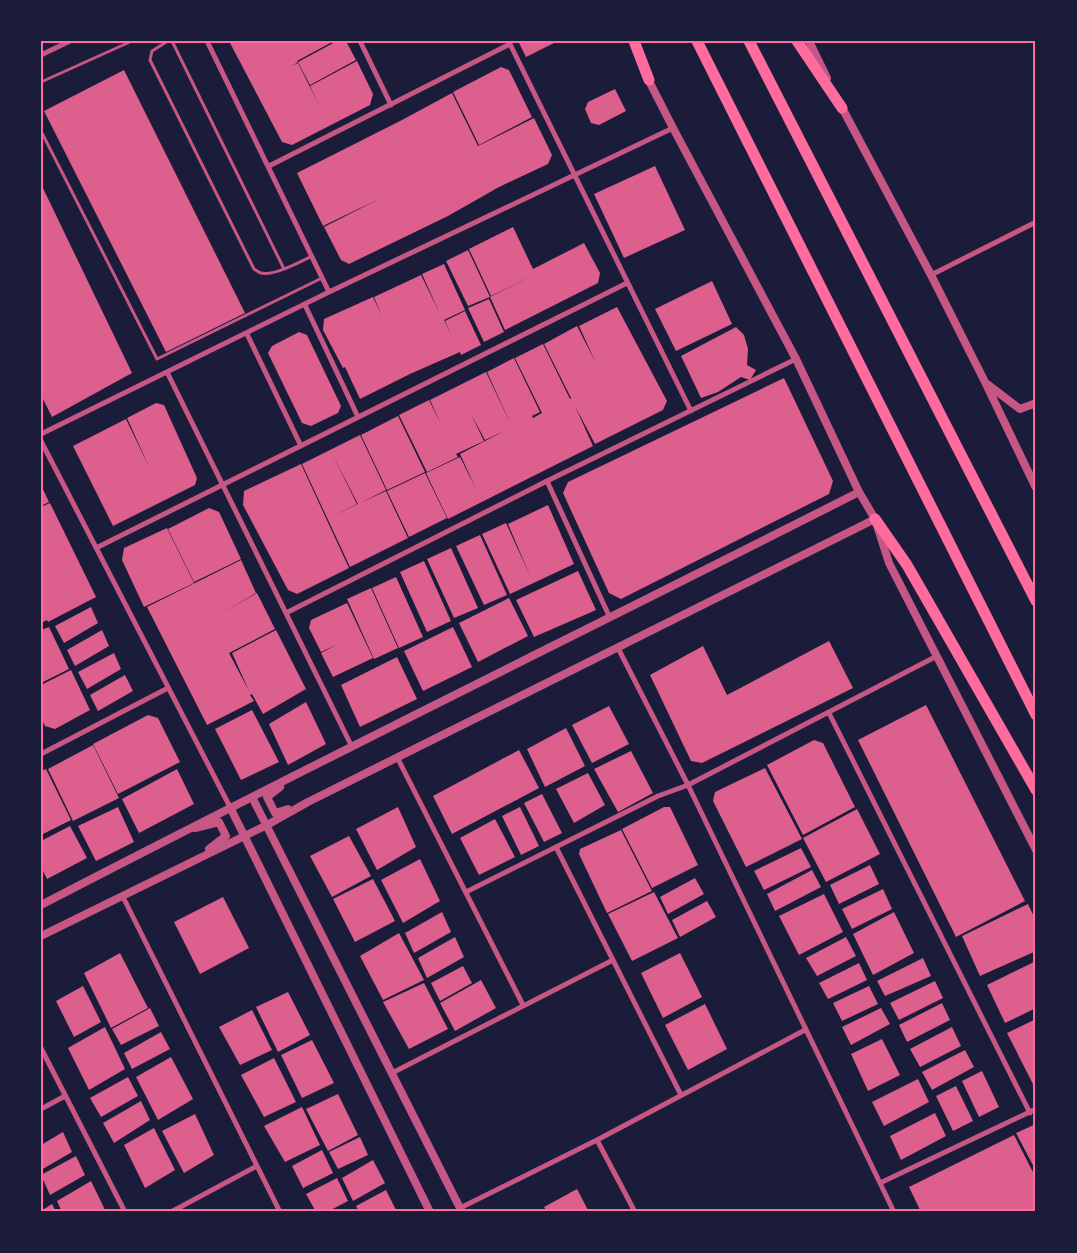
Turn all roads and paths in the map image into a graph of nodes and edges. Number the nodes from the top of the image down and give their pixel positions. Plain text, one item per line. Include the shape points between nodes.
1 (70, 41) edge
2 (132, 41) edge
3 (168, 41) edge
4 (172, 41) edge
5 (207, 41) edge
6 (360, 41) edge
7 (630, 41) edge
8 (634, 41) edge
9 (697, 41) edge
10 (749, 41) edge
11 (797, 41) edge
12 (809, 41) edge
13 (41, 55) edge
14 (649, 80) junction
15 (41, 82) edge
16 (391, 105) junction
17 (842, 108) junction
18 (673, 128) junction
19 (41, 131) edge
20 (269, 166) junction
21 (573, 175) junction
22 (1036, 222) edge
23 (312, 256) junction
24 (284, 269) junction
25 (931, 275) junction
26 (322, 278) junction
27 (627, 283) junction
28 (329, 292) junction
29 (305, 305) junction
30 (247, 334) junction
31 (796, 359) junction
32 (167, 372) junction
33 (985, 382) junction
34 (1036, 403) edge
35 (690, 411) junction
36 (358, 417) junction
37 (41, 434) edge
38 (41, 441) edge
39 (301, 446) junction
40 (547, 481) junction
41 (222, 485) junction
42 (1036, 488) edge
43 (859, 492) junction
44 (875, 519) junction
45 (96, 548) junction
46 (1036, 601) edge
47 (286, 613) junction
48 (610, 618) junction
49 (618, 648) junction
50 (937, 656) junction
51 (168, 688) junction
52 (829, 712) junction
53 (1036, 715) edge
54 (352, 747) junction
55 (42, 753) edge
56 (397, 757) junction
57 (298, 774) junction
58 (688, 785) junction
59 (1036, 790) edge
60 (252, 797) junction
61 (308, 802) junction
62 (230, 807) junction
63 (267, 825) junction
64 (179, 833) junction
65 (244, 836) junction
66 (556, 848) junction
67 (1036, 850) edge
68 (193, 860) junction
69 (466, 892) junction
70 (122, 895) junction
71 (41, 905) edge
72 (41, 936) edge
73 (613, 960) junction
74 (523, 1005) junction
75 (805, 1030) junction
76 (41, 1048) edge
77 (392, 1073) junction
78 (681, 1095) junction
79 (65, 1096) junction
80 (41, 1109) edge
81 (1036, 1110) edge
82 (1030, 1112) junction
83 (597, 1140) junction
84 (257, 1166) junction
85 (880, 1183) junction
86 (461, 1210) edge
87 (125, 1212) edge
88 (171, 1212) edge
89 (280, 1212) edge
90 (430, 1212) edge
91 (635, 1212) edge
92 (894, 1212) edge

1 - 13 street
2 - 15 lane
3 - 24 lane via 152,51 150,60 254,269 261,273
4 - 24 lane
5 - 20 street
6 - 16 street
7 - 14 street
8 - 14 highway
9 - 53 highway
10 - 46 highway
11 - 17 highway
12 - 17 street
14 - 18 street
16 - 20 street
16 - 21 street via 510,44
17 - 25 street
18 - 21 street
18 - 31 street
19 - 26 lane via 157,359
20 - 23 street
21 - 27 street
21 - 28 street
22 - 25 street
23 - 24 lane
23 - 26 street
25 - 33 street
26 - 28 street
27 - 35 street
27 - 36 street
28 - 29 street
29 - 30 street
29 - 36 street
30 - 32 street
30 - 39 street
31 - 35 street
31 - 43 street
32 - 37 street
32 - 41 street
33 - 34 street via 1020,408
33 - 42 street
35 - 40 street
36 - 39 street
38 - 45 street
39 - 41 street
40 - 47 street
40 - 48 street
41 - 45 street
41 - 47 street
43 - 44 street
43 - 48 street
44 - 49 street
44 - 50 street via 889,563
44 - 59 highway via 908,565
45 - 51 street
47 - 54 street
48 - 54 street
49 - 56 street
49 - 58 street
50 - 52 street
50 - 67 street
51 - 55 street
51 - 62 street
52 - 58 street
52 - 82 street
54 - 57 street
56 - 61 street
56 - 69 street
57 - 60 street
57 - 61 street via 267,797 275,813
58 - 66 street via 658,796
58 - 75 street
60 - 62 street
60 - 63 street
61 - 63 street
62 - 64 street
62 - 65 street
63 - 65 street
63 - 77 street
64 - 68 street via 219,822 226,836
64 - 71 street
65 - 68 street
65 - 90 street
66 - 69 street
66 - 73 street
68 - 70 street
69 - 74 street
70 - 72 street
70 - 84 street
73 - 74 street
73 - 78 street
74 - 77 street
75 - 78 street
75 - 85 street
76 - 79 street
77 - 86 street
78 - 83 street
79 - 80 street
79 - 87 street
81 - 82 street
82 - 85 street
83 - 86 street
83 - 91 street
84 - 88 street
84 - 89 street
85 - 92 street

